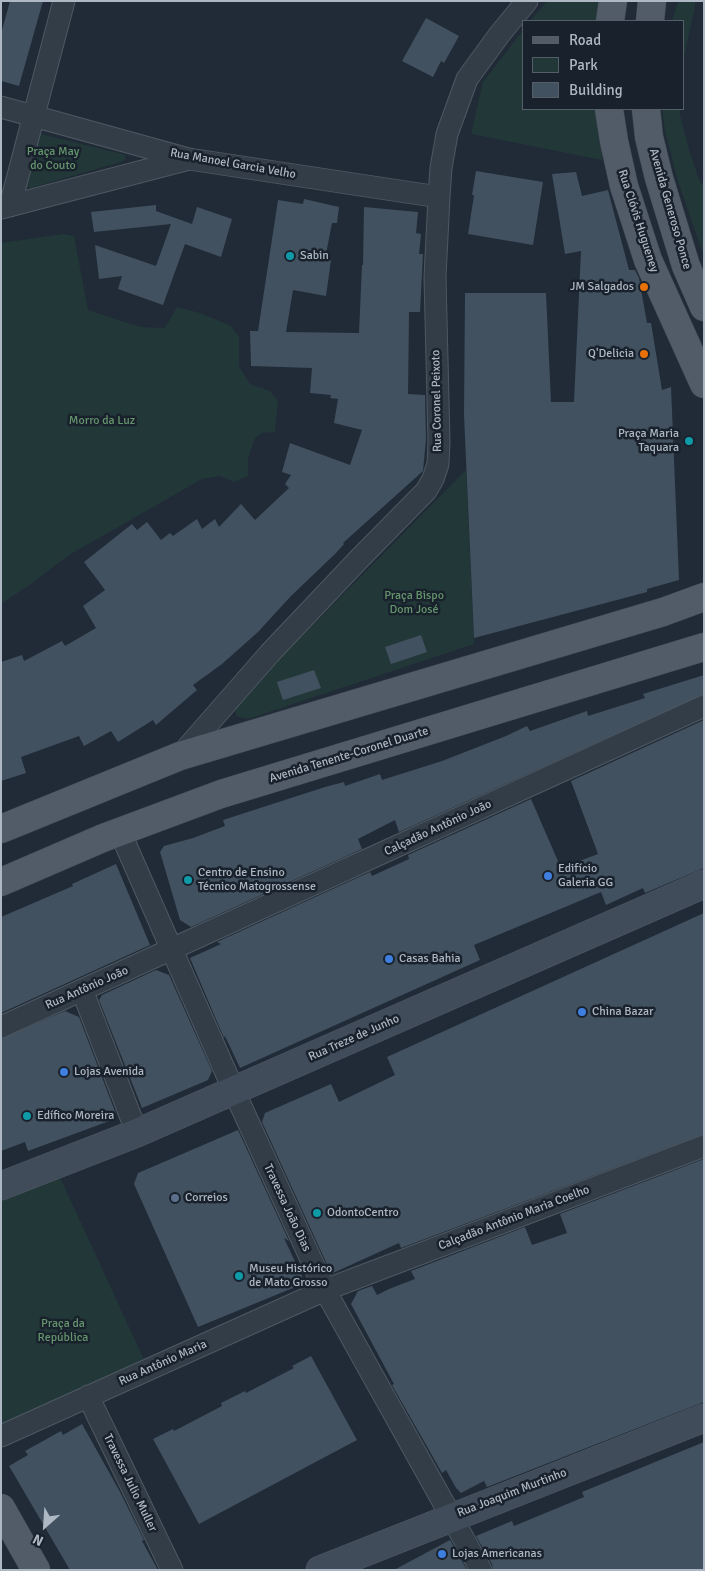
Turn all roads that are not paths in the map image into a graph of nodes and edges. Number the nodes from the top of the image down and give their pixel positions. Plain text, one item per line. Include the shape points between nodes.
1 (64, 1) edge
2 (528, 1) edge
3 (613, 1) edge
4 (652, 1) edge
5 (610, 20) edge
6 (650, 20) edge
7 (1, 107) edge
8 (609, 110) edge
9 (646, 110) edge
10 (34, 116) junction
11 (189, 159) junction
12 (439, 198) junction
13 (6, 207) edge
14 (704, 307) edge
15 (704, 384) edge
16 (704, 597) edge
17 (704, 647) edge
18 (704, 706) edge
19 (180, 756) junction
20 (1, 829) edge
21 (120, 832) junction
22 (1, 882) edge
23 (704, 884) edge
24 (172, 950) junction
25 (82, 990) junction
26 (1, 1027) edge
27 (234, 1091) junction
28 (138, 1133) junction
29 (704, 1146) edge
30 (1, 1186) edge
31 (325, 1290) junction
32 (88, 1396) junction
33 (704, 1418) edge
34 (1, 1436) edge
35 (2, 1510) edge
36 (451, 1517) junction
37 (36, 1570) edge
38 (172, 1570) edge
39 (320, 1570) edge
40 (481, 1570) edge

1 - 10 street
2 - 12 street, Rua Coronel Peixoto via 466,79 447,134
3 - 5 main road
4 - 6 main road
7 - 10 street, Rua Manoel Garcia Velho
8 - 15 main road, Rua Clóvis Hugueney via 624,186 648,260
9 - 14 main road, Avenida Generoso Ponce via 659,178 686,266
10 - 11 street, Rua Manoel Garcia Velho
10 - 13 street
11 - 12 street, Rua Manoel Garcia Velho
11 - 13 street
12 - 19 street, Rua Coronel Peixoto via 435,277 439,442 434,479 270,654
16 - 19 main road
17 - 21 main road, Avenida Tenente-Coronel Duarte via 221,794
18 - 24 street, Calçadão Antônio João
19 - 20 main road
21 - 22 main road, Avenida Tenente-Coronel Duarte
21 - 24 street, Travessa João Dias
23 - 27 street, Rua Treze de Junho
24 - 25 street, Rua Antônio João
24 - 27 street, Travessa João Dias
25 - 26 street, Rua Antônio João
25 - 28 street
27 - 28 street, Rua Treze de Junho
27 - 31 street, Travessa João Dias
28 - 30 street, Rua Treze de Junho
29 - 31 street, Calçadão Antônio Maria Coelho
31 - 32 street, Rua Antônio Maria
31 - 36 street, Travessa João Dias
32 - 34 street, Rua Antônio Maria
32 - 38 street, Travessa Julio Muller
33 - 36 street, Rua Joaquim Murtinho
35 - 37 main road
36 - 39 street, Rua Joaquim Murtinho
36 - 40 street, Travessa João Dias

